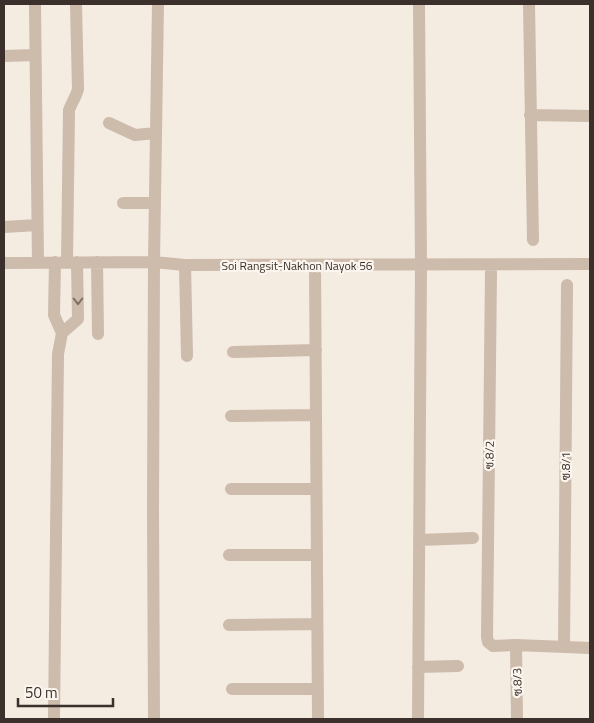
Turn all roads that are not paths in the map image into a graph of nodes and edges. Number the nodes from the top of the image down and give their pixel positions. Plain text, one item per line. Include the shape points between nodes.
1 (35, 4) edge
2 (76, 4) edge
3 (158, 4) edge
4 (419, 4) edge
5 (529, 4) edge
6 (35, 55) junction
7 (4, 56) edge
8 (530, 115) junction
9 (590, 116) edge
10 (109, 124) dead end
11 (156, 133) junction
12 (155, 203) junction
13 (123, 204) dead end
14 (37, 225) junction
15 (4, 227) edge
16 (533, 240) dead end
17 (66, 262) junction
18 (97, 262) junction
19 (154, 262) junction
20 (4, 263) edge
21 (38, 263) junction
22 (421, 264) junction
23 (590, 264) edge
24 (185, 265) junction
25 (315, 265) junction
26 (491, 272) dead end
27 (567, 285) dead end
28 (62, 333) junction
29 (98, 334) dead end
30 (316, 350) junction
31 (233, 352) dead end
32 (187, 356) dead end
33 (316, 415) junction
34 (231, 416) dead end
35 (231, 489) dead end
36 (316, 490) junction
37 (472, 538) dead end
38 (419, 540) junction
39 (229, 555) dead end
40 (317, 555) junction
41 (317, 624) junction
42 (230, 625) dead end
43 (516, 645) junction
44 (564, 648) junction
45 (590, 648) edge
46 (458, 666) dead end
47 (418, 667) junction
48 (232, 689) dead end
49 (318, 689) junction
50 (54, 719) edge
51 (154, 719) edge
52 (318, 719) edge
53 (418, 719) edge
54 (517, 719) edge

1 - 6 street
2 - 17 street via 78,89 69,110
3 - 11 street
4 - 22 street
5 - 8 street
6 - 7 street
6 - 14 street
8 - 9 street
8 - 16 street
10 - 11 street via 135,134
11 - 12 street
12 - 13 street
12 - 19 street
14 - 15 street
14 - 21 street
17 - 18 street, Soi Rangsit-Nakhon Nayok 56
17 - 21 street, Soi Rangsit-Nakhon Nayok 56
17 - 28 street via 54,315
17 -> 28 street via 78,319
18 - 19 street, Soi Rangsit-Nakhon Nayok 56
18 - 29 street
19 - 24 street, Soi Rangsit-Nakhon Nayok 56
19 - 51 street
20 - 21 street, Soi Rangsit-Nakhon Nayok 56
22 - 23 street, Soi Rangsit-Nakhon Nayok 56
22 - 25 street, Soi Rangsit-Nakhon Nayok 56
22 - 38 street
24 - 25 street, Soi Rangsit-Nakhon Nayok 56
24 - 32 street
25 - 30 street
26 - 43 street, ซ.8/2 via 487,637 492,646
27 - 44 street, ซ.8/1
28 - 50 street via 58,354
30 - 31 street
30 - 33 street
33 - 34 street
33 - 36 street
35 - 36 street
36 - 40 street
37 - 38 street
38 - 47 street
39 - 40 street
40 - 41 street
41 - 42 street
41 - 49 street
43 - 44 street
43 - 54 street, ซ.8/3
44 - 45 street
46 - 47 street
47 - 53 street
48 - 49 street
49 - 52 street

